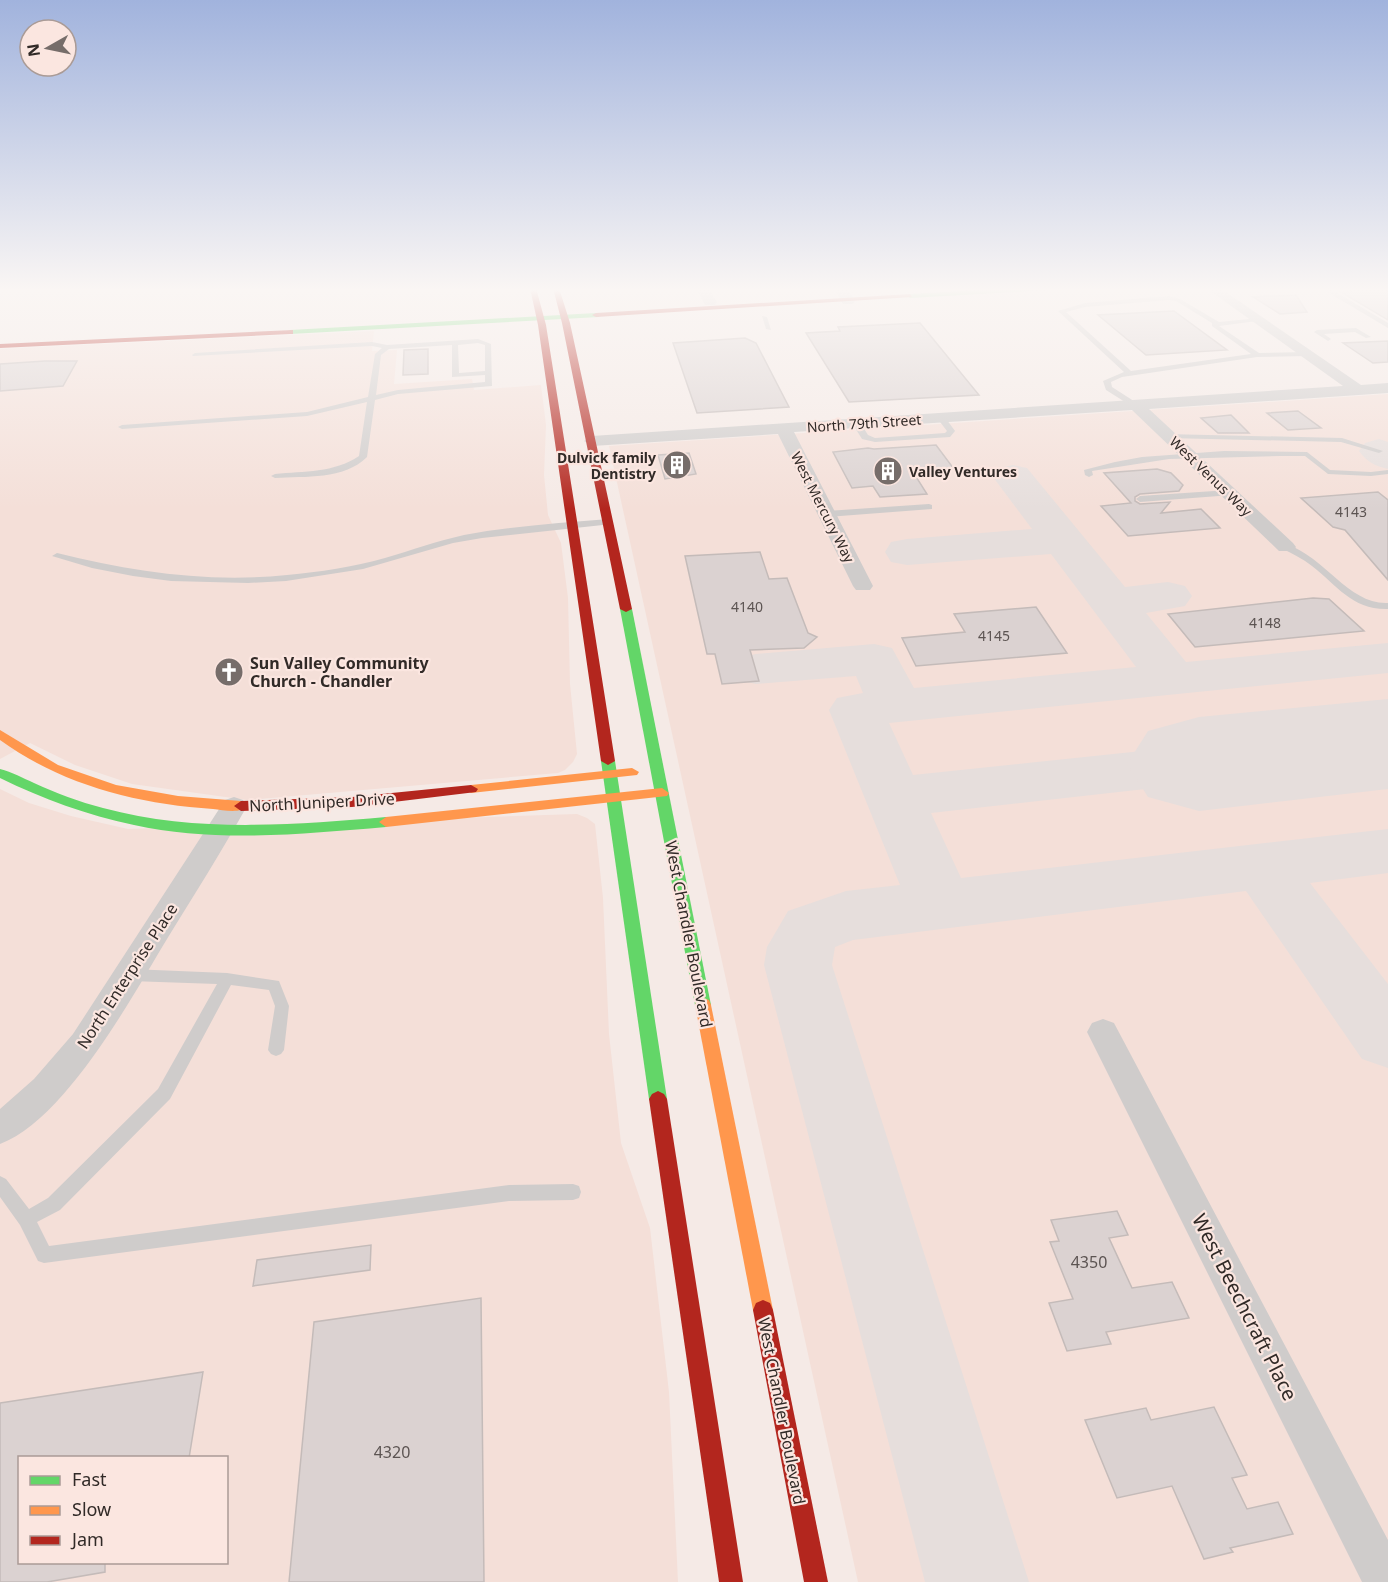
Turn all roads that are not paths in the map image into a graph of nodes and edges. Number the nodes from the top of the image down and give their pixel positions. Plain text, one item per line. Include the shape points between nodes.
1 (377, 362) edge
2 (455, 362) edge
3 (488, 362) edge
4 (547, 362) edge
5 (575, 362) edge
6 (1117, 362) edge
7 (1208, 362) edge
8 (1318, 362) edge
9 (488, 373) junction
10 (1129, 373) junction
11 (1388, 388) edge
12 (1358, 390) junction
13 (372, 398) junction
14 (1136, 405) junction
15 (122, 427) dead end
16 (784, 428) junction
17 (1168, 436) junction
18 (592, 441) junction
19 (1379, 450) dead end
20 (1189, 456) junction
21 (1388, 472) edge
22 (1089, 475) dead end
23 (275, 476) dead end
24 (1229, 494) junction
25 (1140, 499) dead end
26 (929, 507) dead end
27 (827, 514) junction
28 (609, 522) junction
29 (572, 525) junction
30 (1286, 547) joint
31 (57, 556) dead end
32 (862, 586) dead end
33 (1388, 606) edge
34 (0, 734) edge
35 (657, 770) junction
36 (0, 773) edge
37 (610, 774) junction
38 (662, 793) junction
39 (614, 798) junction
40 (227, 818) junction
41 (130, 975) junction
42 (227, 979) junction
43 (1103, 1032) dead end
44 (276, 1050) dead end
45 (0, 1129) edge
46 (0, 1184) edge
47 (573, 1192) dead end
48 (26, 1219) junction
49 (731, 1582) edge
50 (816, 1582) edge
51 (1386, 1582) edge

1 - 13 lane
2 - 9 lane via 455,375
3 - 9 lane
4 - 29 main road
5 - 18 main road, West Chandler Boulevard
6 - 10 lane
7 - 10 lane
8 - 12 street
9 - 13 lane via 489,384 424,388
10 - 14 lane via 1107,381 1109,388
11 - 12 street, North 79th Street
12 - 14 street, North 79th Street
13 - 15 lane via 307,414
13 - 23 lane via 363,457 354,465 335,471
14 - 16 street, North 79th Street
14 - 17 street, West Venus Way
16 - 18 street, North 79th Street
16 - 27 street, West Mercury Way
17 - 19 lane via 1342,440
17 - 20 street, West Venus Way
18 - 28 main road, West Chandler Boulevard
20 - 21 lane via 1307,454 1328,472
20 - 22 lane via 1119,462 1088,470
20 - 24 street, West Venus Way
24 - 25 lane
24 - 30 street, West Venus Way
26 - 27 lane
27 - 32 street, West Mercury Way
28 - 29 lane
28 - 35 main road, West Chandler Boulevard
29 - 31 lane via 464,538 364,566 278,579 176,580
29 - 37 main road
30 - 33 lane via 1317,564 1362,604
34 - 40 main road, North Juniper Drive via 30,756 106,787 185,803
35 - 37 main road, North Juniper Drive
35 - 38 main road, West Chandler Boulevard
36 - 40 main road, North Juniper Drive via 35,791 133,819
37 - 39 main road
37 - 40 main road, North Juniper Drive via 355,802 272,807
38 - 39 main road, North Juniper Drive
38 - 50 main road, West Chandler Boulevard
39 - 40 main road, North Juniper Drive via 325,828
39 - 49 main road
40 - 41 street, North Enterprise Place
41 - 42 lane
41 - 45 street, North Enterprise Place via 88,1042 46,1090
42 - 44 lane via 274,985 282,1006
42 - 48 lane via 164,1094 54,1204
43 - 51 street, West Beechcraft Place
46 - 48 lane
47 - 48 lane via 509,1193 44,1255

